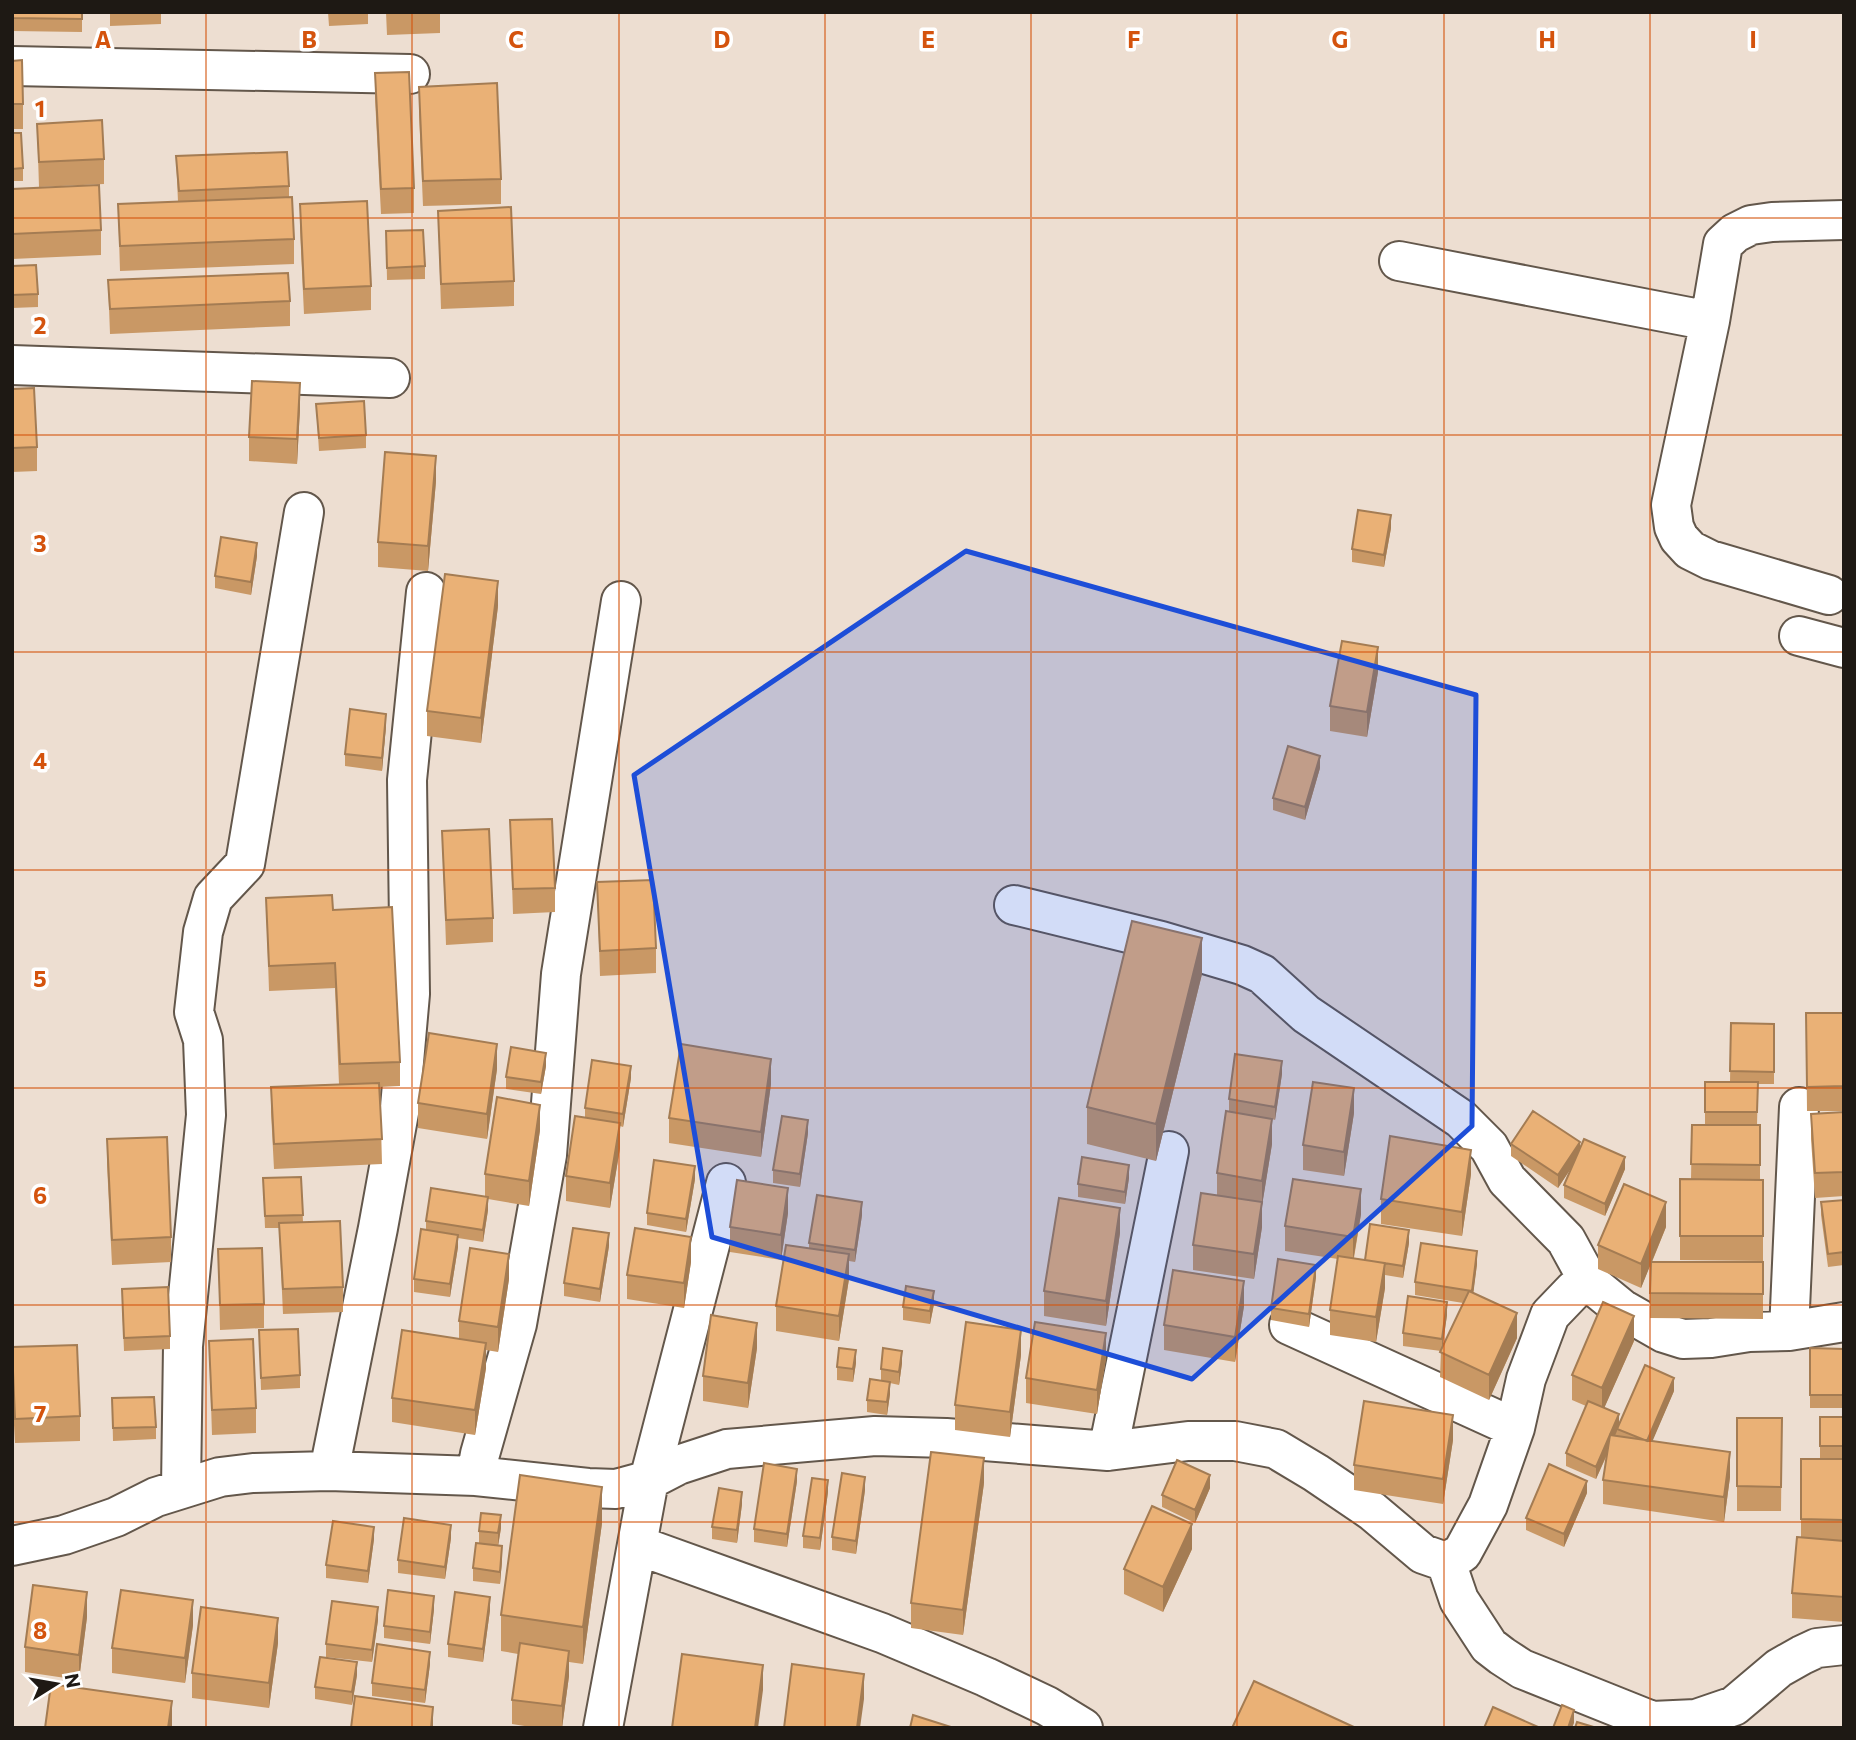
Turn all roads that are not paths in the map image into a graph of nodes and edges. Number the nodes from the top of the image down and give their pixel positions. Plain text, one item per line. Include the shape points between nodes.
1 (12, 66) edge
2 (410, 74) edge
3 (1844, 220) edge
4 (1399, 261) dead end
5 (1710, 321) junction
6 (12, 365) edge
7 (390, 379) dead end
8 (304, 512) dead end
9 (426, 592) dead end
10 (1829, 595) dead end
11 (621, 601) dead end
12 (1799, 636) dead end
13 (1844, 648) edge
14 (1014, 905) dead end
15 (1799, 1107) dead end
16 (1169, 1151) dead end
17 (726, 1183) dead end
18 (1589, 1282) junction
19 (1844, 1322) edge
20 (1289, 1325) edge
21 (1790, 1331) junction
22 (1515, 1428) junction
23 (1108, 1451) junction
24 (329, 1471) junction
25 (476, 1476) junction
26 (649, 1480) junction
27 (181, 1488) junction
28 (637, 1545) junction
29 (12, 1546) edge
30 (1446, 1562) junction
31 (1844, 1645) edge
32 (1044, 1717) edge
33 (1730, 1717) edge
34 (603, 1728) edge
35 (1083, 1728) edge

1 - 2 street
3 - 5 street via 1772,222 1735,233 1723,244
4 - 5 street
5 - 10 street via 1671,505 1674,527 1690,550 1710,560
6 - 7 street
8 - 27 street via 245,864 213,898 203,932 194,1012 203,1040 206,1115 183,1346
9 - 24 street via 407,780 410,994 400,1107
11 - 25 street via 561,974 547,1155 517,1324
12 - 13 street
14 - 18 street via 1161,941 1262,974 1306,1014 1461,1119 1489,1147 1507,1180 1566,1240
15 - 21 street
16 - 23 street
17 - 26 street
18 - 21 street via 1644,1323 1684,1339
18 - 22 street via 1574,1290 1550,1315 1526,1379
19 - 21 street
20 - 22 street
22 - 30 street via 1488,1505 1462,1553
23 - 26 street via 875,1436 727,1449
23 - 30 street via 1188,1441 1235,1441 1276,1449 1372,1511 1423,1554
24 - 25 street
24 - 27 street via 253,1473
25 - 26 street via 616,1489
26 - 28 street
27 - 29 street via 64,1535
28 - 32 street via 882,1633 986,1677
28 - 34 street
30 - 33 street via 1459,1600 1489,1646 1522,1670 1652,1721
31 - 33 street via 1817,1648 1779,1668
32 - 35 street

